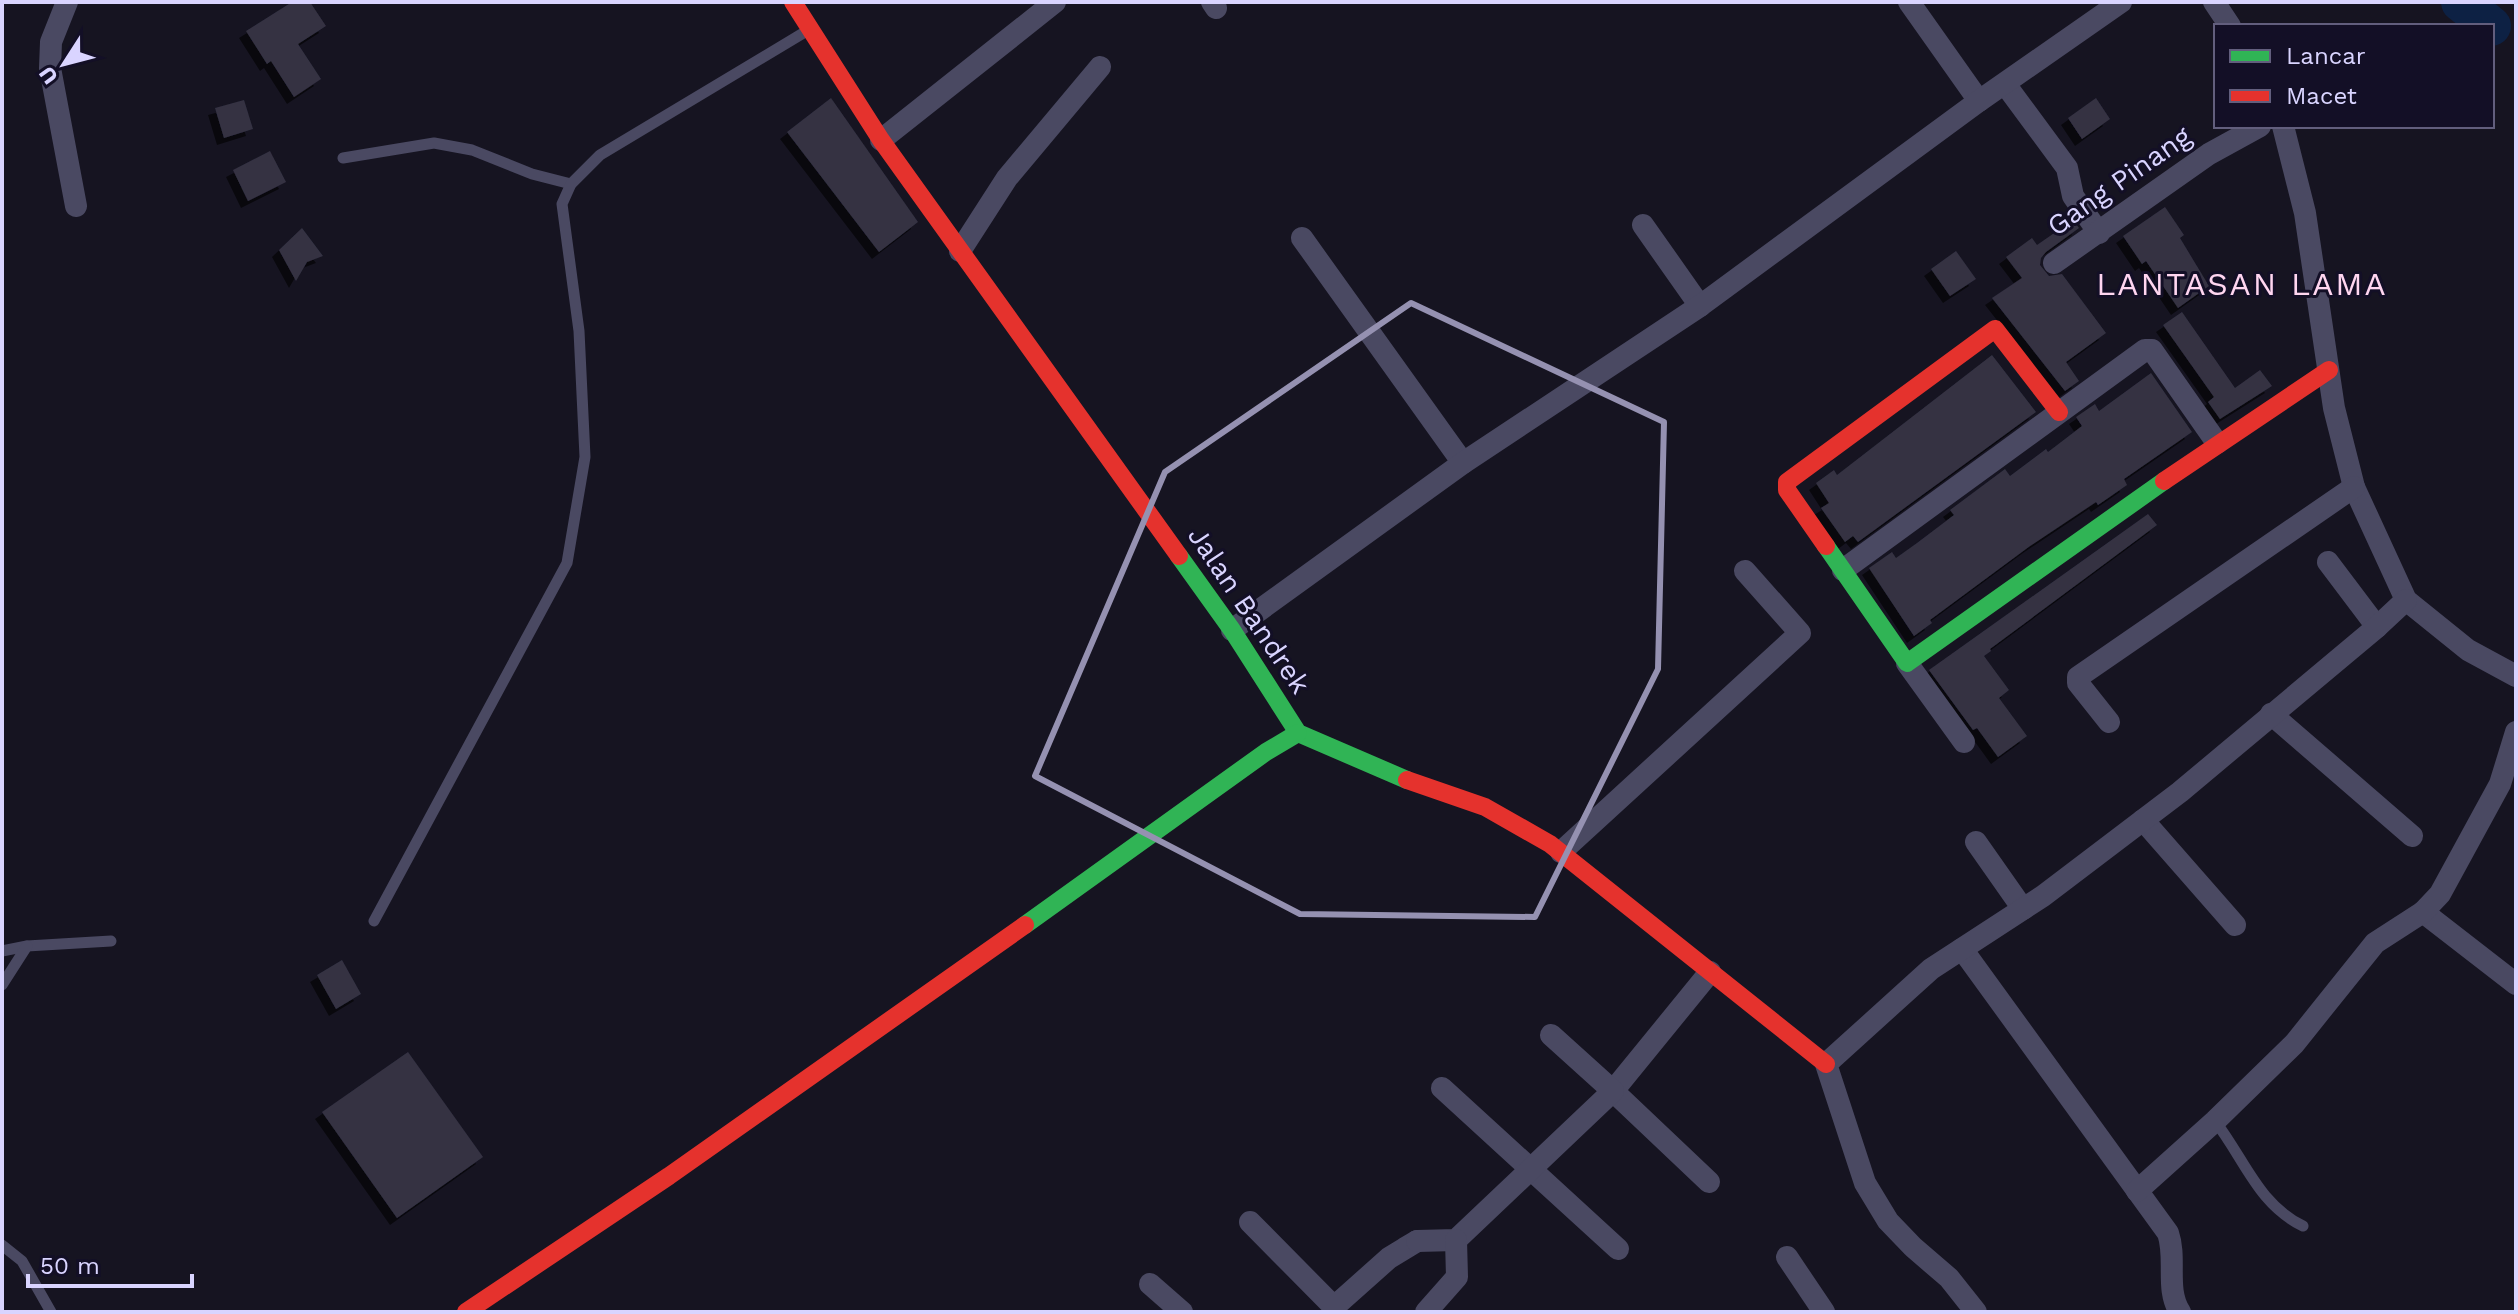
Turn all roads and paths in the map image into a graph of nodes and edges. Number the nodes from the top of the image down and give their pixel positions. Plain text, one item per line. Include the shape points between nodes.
1 (67, 2) edge
2 (793, 2) edge
3 (1055, 2) edge
4 (1909, 2) edge
5 (2121, 2) edge
6 (2214, 2) edge
7 (2229, 24) edge
8 (811, 29) junction
9 (1100, 67) dead end
10 (2005, 84) junction
11 (1979, 101) junction
12 (2256, 128) edge
13 (2284, 128) edge
14 (881, 140) junction
15 (343, 158) dead end
16 (571, 184) junction
17 (76, 206) dead end
18 (1643, 225) dead end
19 (2099, 233) junction
20 (1302, 238) dead end
21 (960, 251) junction
22 (2054, 263) dead end
23 (1700, 306) junction
24 (2329, 370) junction
25 (2059, 412) junction
26 (2217, 443) junction
27 (1463, 463) junction
28 (2354, 487) junction
29 (2328, 562) dead end
30 (1843, 570) junction
31 (1745, 571) dead end
32 (2406, 600) junction
33 (2377, 627) junction
34 (1232, 630) junction
35 (1907, 663) junction
36 (2516, 676) edge
37 (2271, 714) junction
38 (2109, 722) dead end
39 (2516, 732) edge
40 (1298, 733) junction
41 (1964, 742) dead end
42 (2143, 820) junction
43 (2412, 836) dead end
44 (1976, 842) dead end
45 (1561, 852) junction
46 (2023, 909) junction
47 (2423, 912) junction
48 (374, 921) dead end
49 (2235, 925) dead end
50 (111, 941) dead end
51 (27, 946) junction
52 (1962, 949) junction
53 (2, 951) edge
54 (1710, 972) junction
55 (2516, 984) edge
56 (2, 985) edge
57 (1551, 1035) dead end
58 (1826, 1064) junction
59 (1442, 1088) dead end
60 (1613, 1091) junction
61 (2215, 1121) junction
62 (1529, 1168) junction
63 (1709, 1182) dead end
64 (2137, 1191) junction
65 (1250, 1222) dead end
66 (2303, 1226) dead end
67 (1456, 1240) junction
68 (2, 1245) edge
69 (1618, 1249) dead end
70 (1787, 1257) dead end
71 (1150, 1284) dead end
72 (1337, 1310) edge
73 (51, 1312) edge
74 (466, 1312) edge
75 (1182, 1312) edge
76 (1426, 1312) edge
77 (1824, 1312) edge
78 (1976, 1312) edge
79 (2180, 1312) edge

1 - 17 street via 51,42 50,68
2 - 8 street, Jalan Bandrek
3 - 14 street
4 - 11 street
5 - 10 street
6 - 7 street
8 - 14 street, Jalan Bandrek
8 - 16 lane via 600,155
9 - 21 street via 1007,178
10 - 11 street
10 - 19 street via 2067,168 2073,196
11 - 23 street
12 - 19 street, Gang Pinang via 2209,154
13 - 24 street via 2305,213
14 - 21 street, Jalan Bandrek
15 - 16 lane via 434,143 472,150
16 - 48 lane via 562,204 579,331 585,457 567,563
18 - 23 street
19 - 22 street, Gang Pinang
20 - 27 street
21 - 34 street, Jalan Bandrek
23 - 27 street
24 - 26 street
24 - 28 street
25 - 26 street via 2148,349
25 - 30 street
25 - 30 street via 2001,335 1995,329 1989,332 1787,482 1787,490
26 - 35 street
27 - 34 street
28 - 32 street
28 - 38 street via 2078,677
29 - 33 street
30 - 35 street
31 - 45 street via 1800,633
32 - 33 street
32 - 36 street via 2468,650
33 - 37 street
34 - 40 street, Jalan Bandrek
35 - 41 street
37 - 42 street
37 - 43 street
39 - 47 street via 2500,784 2440,894
40 - 45 street, Jalan Bandrek via 1390,774 1485,807
40 - 74 street via 689,1163
42 - 46 street
42 - 49 street
44 - 46 street
45 - 54 street, Jalan Bandrek
46 - 52 street
47 - 55 street
47 - 61 street via 2375,943 2294,1044
50 - 51 lane
51 - 53 lane
51 - 56 lane
52 - 58 street via 1931,969
52 - 64 street
54 - 58 street, Jalan Bandrek
54 - 60 street
57 - 60 street
58 - 78 street via 1865,1183 1888,1221 1949,1278
59 - 62 street
60 - 62 street
60 - 63 street
61 - 64 street
61 - 66 lane via 2270,1204
62 - 67 street
62 - 69 street
64 - 79 street via 2174,1249 2174,1302
65 - 72 street
67 - 72 street via 1411,1245 1389,1258
67 - 76 street via 1457,1277
68 - 73 lane via 22,1261
70 - 77 street
71 - 75 street

